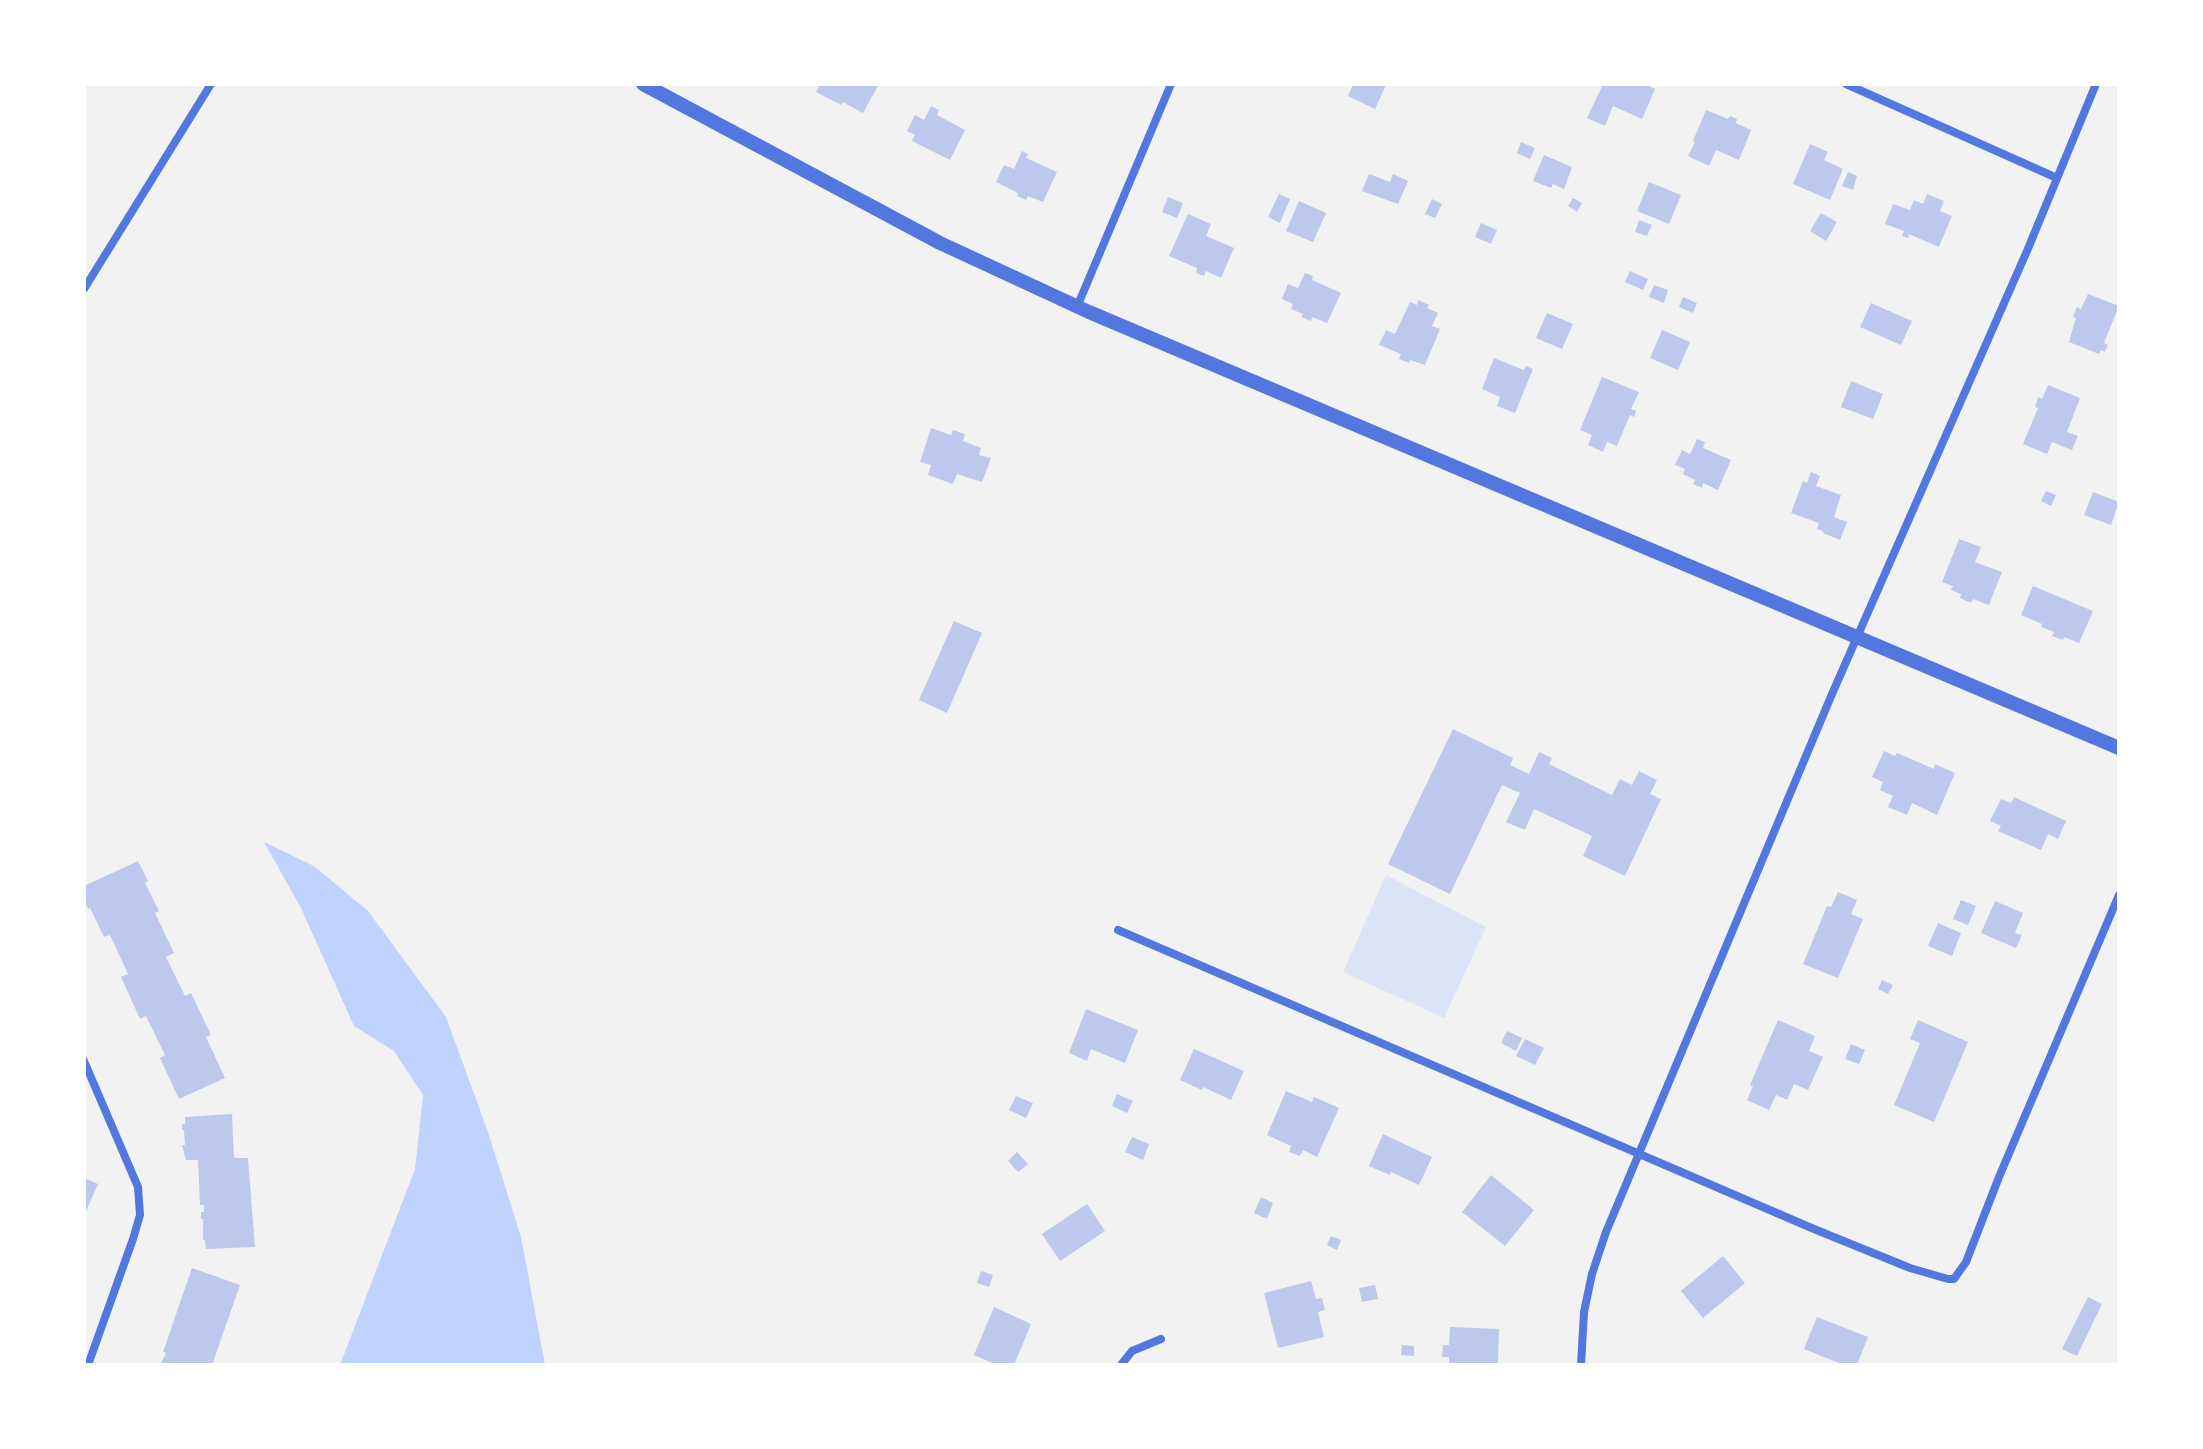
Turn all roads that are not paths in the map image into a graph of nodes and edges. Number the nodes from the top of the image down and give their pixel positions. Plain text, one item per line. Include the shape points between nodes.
1 (211, 84) edge
2 (643, 84) edge
3 (1171, 84) edge
4 (1846, 84) edge
5 (2096, 84) edge
6 (2057, 178) junction
7 (84, 289) edge
8 (1077, 307) junction
9 (1858, 639) junction
10 (2119, 748) edge
11 (2119, 895) edge
12 (1118, 930) dead end
13 (84, 1061) edge
14 (1640, 1153) junction
15 (1161, 1339) dead end
16 (88, 1365) edge
17 (1121, 1365) edge
18 (1581, 1365) edge

1 - 7 street
2 - 8 street via 940,243
3 - 8 street
4 - 6 street
5 - 6 street
6 - 9 street
8 - 9 street
9 - 10 street
9 - 14 street
11 - 14 street via 1966,1262 1954,1279 1910,1268
12 - 14 street
13 - 16 street via 138,1187 140,1215
14 - 18 street via 1592,1274
15 - 17 street via 1132,1351

